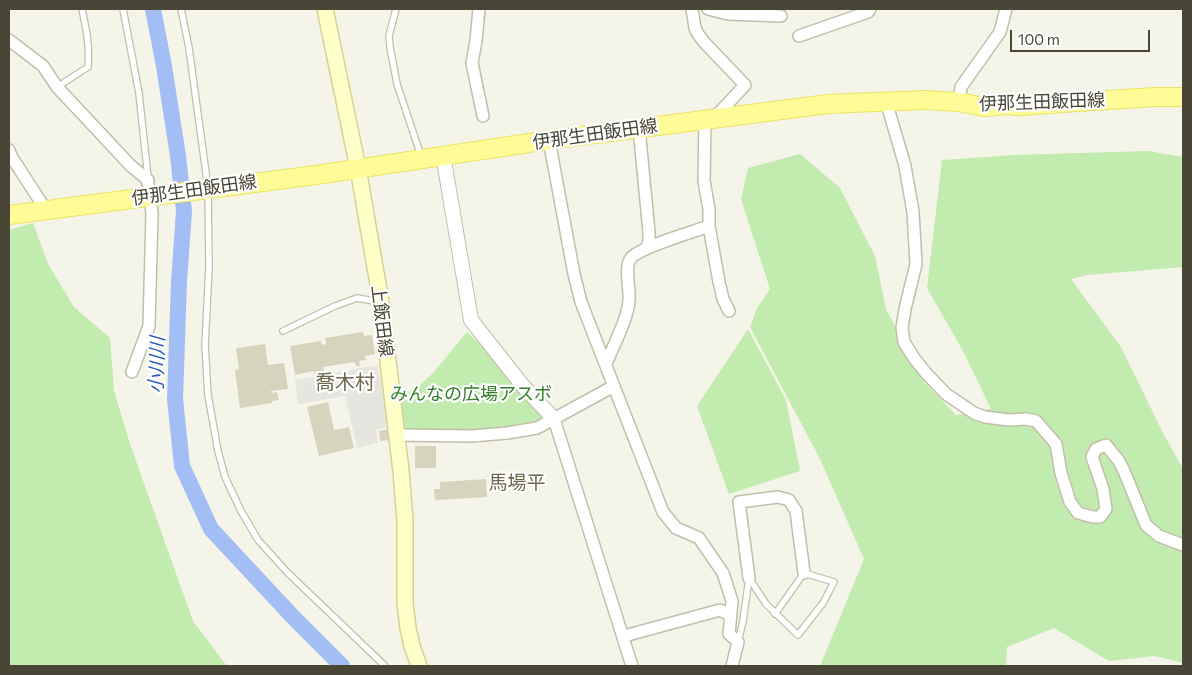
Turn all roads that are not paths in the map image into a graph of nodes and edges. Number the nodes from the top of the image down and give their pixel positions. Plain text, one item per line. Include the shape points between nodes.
1 (82, 9) edge
2 (123, 9) edge
3 (181, 9) edge
4 (325, 9) edge
5 (396, 9) edge
6 (479, 9) edge
7 (692, 9) edge
8 (708, 9) edge
9 (870, 9) edge
10 (1006, 9) edge
11 (780, 14) edge
12 (799, 36) dead end
13 (9, 40) edge
14 (57, 87) junction
15 (1183, 97) edge
16 (886, 101) junction
17 (959, 102) junction
18 (483, 116) dead end
19 (705, 120) junction
20 (639, 128) junction
21 (549, 140) junction
22 (9, 154) edge
23 (443, 155) junction
24 (422, 158) junction
25 (358, 168) junction
26 (206, 188) junction
27 (150, 194) junction
28 (46, 210) junction
29 (9, 215) edge
30 (709, 226) junction
31 (646, 248) junction
32 (381, 302) junction
33 (729, 311) dead end
34 (283, 331) dead end
35 (606, 364) junction
36 (132, 372) dead end
37 (614, 386) junction
38 (554, 419) junction
39 (396, 434) junction
40 (1183, 545) edge
41 (804, 573) junction
42 (749, 578) junction
43 (776, 614) junction
44 (730, 615) junction
45 (624, 636) junction
46 (738, 642) junction
47 (385, 666) edge
48 (419, 666) edge
49 (632, 666) edge
50 (732, 666) edge

1 - 14 lane via 88,67
2 - 27 lane via 139,93
3 - 26 lane
4 - 25 main road, 上飯田線
5 - 24 lane via 389,36 390,47 397,84
6 - 18 street via 472,63
7 - 19 street via 698,34 745,85 719,112
8 - 11 street via 728,14
9 - 12 street
10 - 17 street via 1000,32 961,87
13 - 14 street via 43,66
14 - 27 street via 131,166
15 - 17 main road, 伊那生田飯田線 via 984,106
16 - 17 main road, 伊那生田飯田線
16 - 19 main road, 伊那生田飯田線 via 828,104
16 - 40 street via 905,166 913,212 916,264 902,328 904,342 914,358 946,394 974,413 985,417 1036,421 1056,444 1070,502 1078,513 1100,517 1106,509 1092,457 1096,449 1106,445 1124,471 1146,525 1159,536
19 - 20 main road, 伊那生田飯田線
19 - 30 street via 704,181
20 - 21 main road, 伊那生田飯田線
20 - 31 street via 649,232
21 - 23 main road, 伊那生田飯田線
21 - 35 street via 581,302
22 - 28 street
23 - 24 main road, 伊那生田飯田線
23 - 38 street via 471,320 523,386
24 - 25 main road, 伊那生田飯田線
25 - 26 main road, 伊那生田飯田線
25 - 32 main road, 上飯田線
26 - 27 main road, 伊那生田飯田線
26 - 47 lane via 209,267 205,345 208,396 225,477 258,540 288,574
27 - 28 main road, 伊那生田飯田線
27 - 36 street via 149,326
28 - 29 main road, 伊那生田飯田線
30 - 31 street
30 - 33 street via 721,290
31 - 35 street via 631,258 628,265 628,310
32 - 34 lane via 357,298
32 - 39 main road, 上飯田線
35 - 37 street
37 - 38 street
37 - 44 street via 663,512 676,528 699,538 723,573 732,601
38 - 39 street via 537,428 507,433 472,436
38 - 45 street
39 - 48 main road, 上飯田線 via 405,521 405,603
41 - 42 street via 796,510 789,500 778,497 739,502
41 - 43 lane
41 - 43 lane via 834,582 823,603 798,635
42 - 43 lane
42 - 46 lane
44 - 45 street via 720,610
44 - 46 street via 729,634
45 - 49 street
46 - 50 street

